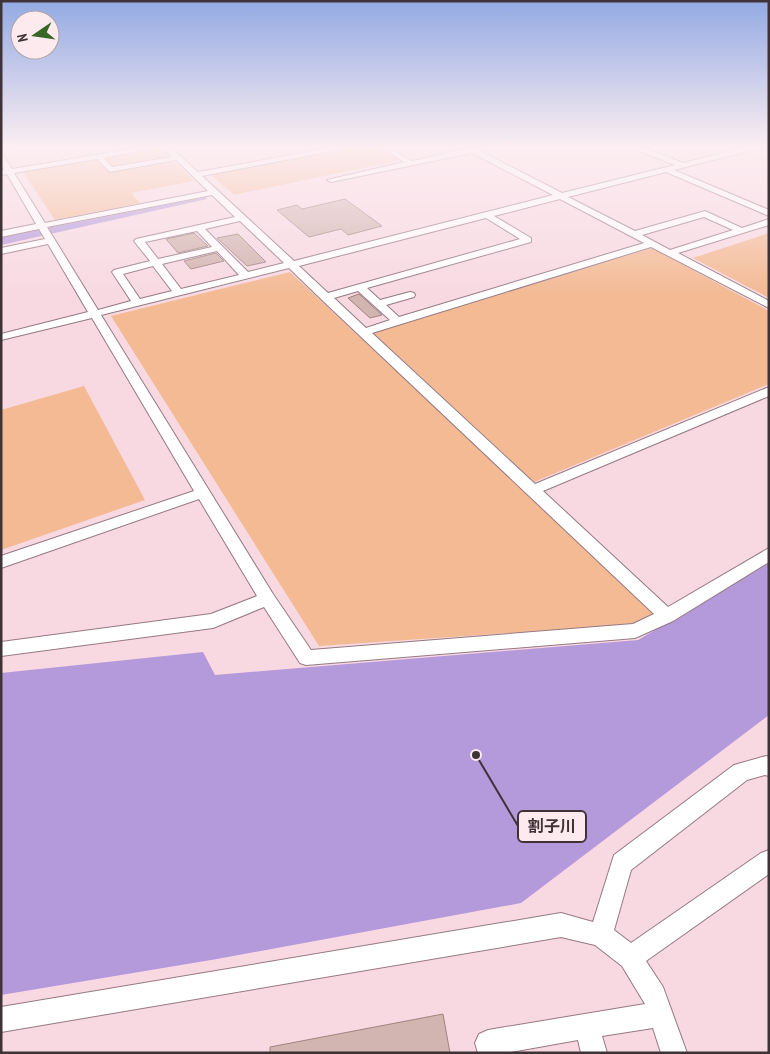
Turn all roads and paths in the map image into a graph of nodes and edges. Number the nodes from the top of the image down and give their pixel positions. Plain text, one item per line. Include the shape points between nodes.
1 (22, 196) edge
2 (196, 196) edge
3 (218, 196) edge
4 (558, 196) edge
5 (565, 196) edge
6 (730, 196) edge
7 (769, 213) edge
8 (487, 215) junction
9 (241, 218) junction
10 (769, 222) edge
11 (198, 227) junction
12 (769, 230) edge
13 (742, 231) junction
14 (47, 232) junction
15 (1, 234) edge
16 (634, 234) junction
17 (652, 244) junction
18 (219, 248) junction
19 (1, 251) edge
20 (669, 253) junction
21 (679, 258) junction
22 (156, 263) junction
23 (290, 264) junction
24 (245, 275) junction
25 (359, 287) junction
26 (178, 292) junction
27 (410, 295) dead end
28 (325, 297) junction
29 (137, 302) junction
30 (378, 304) junction
31 (769, 305) edge
32 (96, 313) junction
33 (397, 321) junction
34 (363, 332) junction
35 (1, 337) edge
36 (769, 391) edge
37 (533, 490) junction
38 (203, 493) junction
39 (769, 554) edge
40 (1, 562) edge
41 (267, 599) junction
42 (667, 616) junction
43 (1, 649) edge
44 (769, 767) edge
45 (769, 861) edge
46 (602, 935) junction
47 (630, 958) junction
48 (660, 1014) junction
49 (1, 1020) edge
50 (586, 1026) junction
51 (490, 1053) edge
52 (594, 1053) edge
53 (674, 1053) edge

1 - 14 street
2 - 14 street
3 - 9 street
4 - 8 street
5 - 16 street
6 - 7 street
8 - 23 street
8 - 25 street via 528,240
9 - 11 street
9 - 23 street
10 - 13 street
11 - 18 street
11 - 22 street via 139,241
12 - 21 street
13 - 16 street via 705,214
13 - 20 street
14 - 15 street
14 - 19 street
14 - 32 street
16 - 17 street
17 - 20 street
17 - 33 street
18 - 22 street
18 - 24 street
20 - 21 street
21 - 31 street
22 - 26 street
22 - 29 street via 117,272
23 - 24 street
23 - 28 street
24 - 26 street
25 - 28 street
25 - 30 street
26 - 29 street
27 - 30 street
28 - 34 street
29 - 32 street
30 - 33 street
32 - 35 street
32 - 38 street
33 - 34 street
34 - 37 street
36 - 37 street
37 - 42 street
38 - 40 street
38 - 41 street
39 - 42 street
41 - 42 street via 306,658 635,631
41 - 43 street via 213,621
44 - 46 street via 741,772 622,863
45 - 47 street
46 - 47 street
46 - 49 street via 561,925
47 - 48 street via 654,996
48 - 50 street
48 - 53 street
50 - 51 street via 488,1043
50 - 52 street

